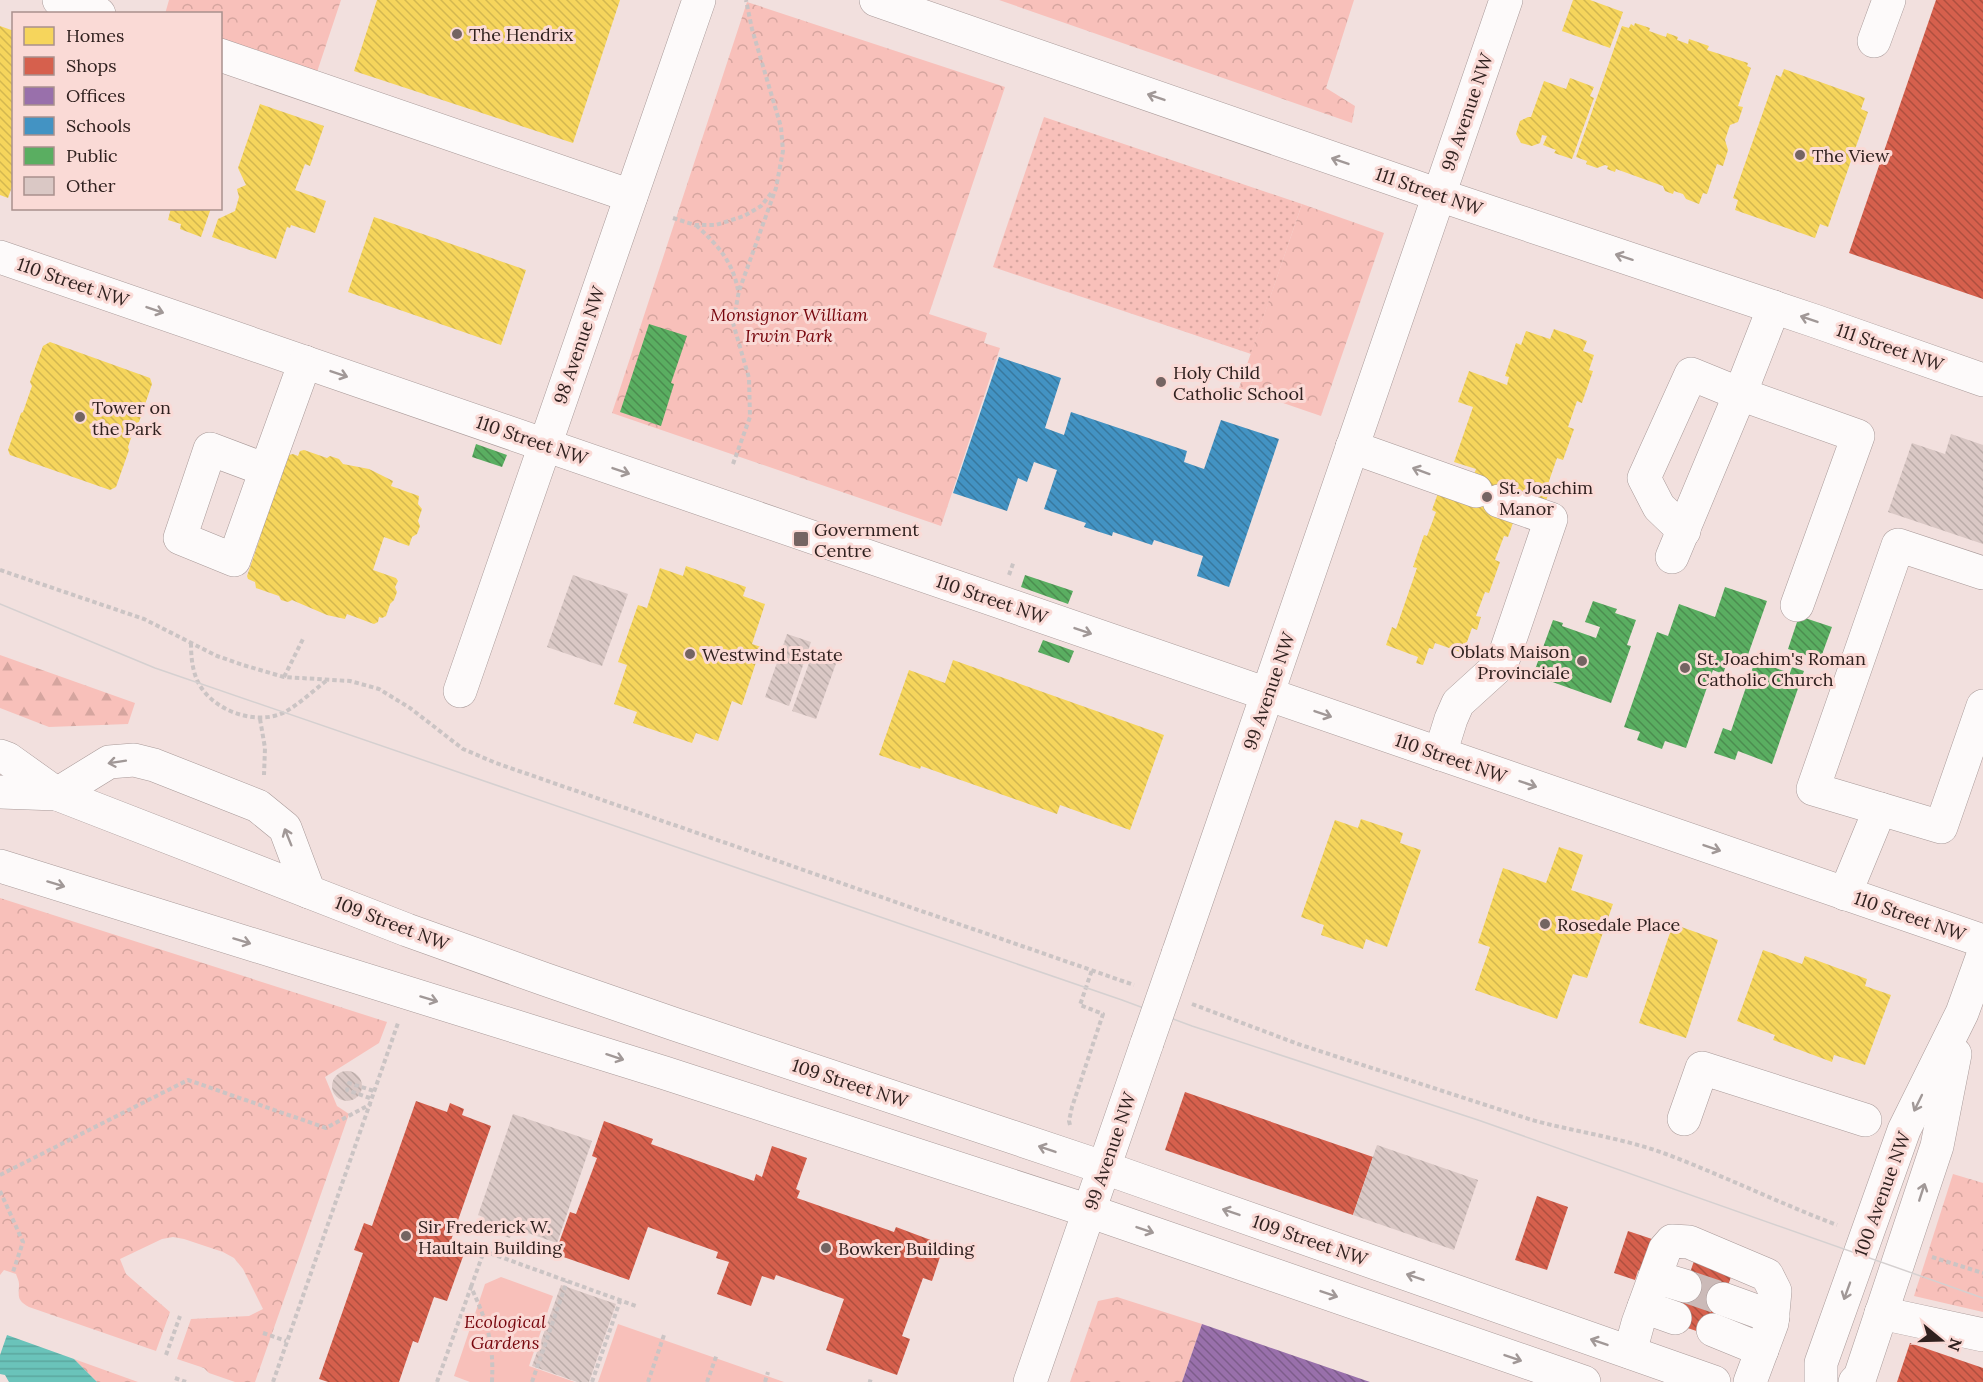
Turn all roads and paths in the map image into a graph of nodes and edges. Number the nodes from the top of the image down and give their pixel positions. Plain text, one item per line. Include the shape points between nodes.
1 (60, 0) edge
2 (699, 0) edge
3 (746, 0) edge
4 (876, 0) edge
5 (1506, 0) edge
6 (1889, 0) edge
7 (93, 12) edge
8 (1874, 41) dead end
9 (222, 56) edge
10 (776, 188) junction
11 (1439, 195) junction
12 (630, 196) junction
13 (673, 218) dead end
14 (695, 225) junction
15 (0, 257) edge
16 (738, 291) junction
17 (1774, 307) junction
18 (305, 362) junction
19 (1983, 380) edge
20 (1740, 394) junction
21 (546, 445) junction
22 (1352, 447) junction
23 (733, 464) dead end
24 (266, 470) dead end
25 (0, 570) edge
26 (1983, 573) edge
27 (1797, 605) dead end
28 (304, 637) dead end
29 (191, 643) junction
30 (284, 677) junction
31 (326, 680) junction
32 (460, 691) dead end
33 (1268, 695) junction
34 (1983, 705) edge
35 (260, 719) junction
36 (1440, 754) junction
37 (0, 756) edge
38 (0, 792) edge
39 (57, 794) junction
40 (258, 806) junction
41 (1880, 809) junction
42 (0, 866) edge
43 (309, 892) junction
44 (1845, 894) junction
45 (1983, 941) edge
46 (1983, 954) edge
47 (1092, 970) junction
48 (1126, 982) dead end
49 (1208, 1010) dead end
50 (1962, 1014) junction
51 (400, 1019) dead end
52 (374, 1091) junction
53 (370, 1098) dead end
54 (370, 1104) junction
55 (1684, 1119) dead end
56 (1864, 1120) dead end
57 (1071, 1128) dead end
58 (1105, 1168) junction
59 (0, 1175) edge
60 (0, 1191) edge
61 (1089, 1211) junction
62 (1844, 1228) dead end
63 (1925, 1255) dead end
64 (13, 1272) dead end
65 (1983, 1273) edge
66 (567, 1281) junction
67 (471, 1287) junction
68 (1723, 1299) tunnel mouth
69 (620, 1301) junction
70 (636, 1306) dead end
71 (1644, 1307) junction
72 (1881, 1313) junction
73 (180, 1316) dead end
74 (1773, 1317) junction
75 (1675, 1318) tunnel mouth
76 (1713, 1330) tunnel mouth
77 (263, 1333) dead end
78 (664, 1335) dead end
79 (1983, 1335) edge
80 (286, 1341) dead end
81 (1762, 1350) junction
82 (1630, 1352) junction
83 (717, 1354) dead end
84 (166, 1355) dead end
85 (768, 1372) dead end
86 (175, 1378) dead end
87 (186, 1382) edge
88 (273, 1382) edge
89 (437, 1382) edge
90 (492, 1382) edge
91 (532, 1382) edge
92 (592, 1382) edge
93 (648, 1382) edge
94 (707, 1382) edge
95 (765, 1382) edge
96 (1030, 1382) edge
97 (1584, 1382) edge
98 (1714, 1382) edge
99 (1750, 1382) edge
100 (1821, 1382) edge
101 (1855, 1382) edge

1 - 7 street
2 - 12 street, 98 Avenue NW
3 - 10 path via 781,127 783,151
11 -> 4 street, 111 Street NW
5 - 11 street, 99 Avenue NW
6 - 8 street
9 - 12 street
10 - 14 path via 761,206 744,216 716,225
10 - 16 path
17 -> 11 street, 111 Street NW
11 - 22 street, 99 Avenue NW
12 - 21 street, 98 Avenue NW
13 - 14 path
14 - 16 path via 720,247 735,274
15 -> 18 street, 110 Street NW
16 - 23 path via 733,323 749,378 750,417
19 -> 17 street, 111 Street NW
17 - 20 street
18 -> 21 street, 110 Street NW
18 - 24 street
20 - 20 street via 1678,544 1644,478 1691,374
20 - 27 street via 1858,436
21 - 32 street, 98 Avenue NW
21 -> 33 street, 110 Street NW
22 - 33 street, 99 Avenue NW
36 -> 22 street via 1458,703 1502,663 1551,519
25 - 29 path via 144,619
26 - 41 street via 1898,545 1813,789
28 - 30 path
29 - 30 path via 217,656
29 - 35 path via 198,682 214,700 231,712
30 - 31 path
31 - 35 path via 284,712
31 - 47 path via 350,681 379,689 463,749 496,763
33 -> 36 street, 110 Street NW
33 - 58 street, 99 Avenue NW, bridge
34 - 41 street via 1941,827
35 - 40 path via 265,748 264,786
36 -> 44 street, 110 Street NW
37 - 39 street, 109 Street NW
38 - 39 street
40 -> 39 street via 134,760 109,762
39 - 43 street, 109 Street NW
43 -> 40 street via 285,828
41 - 44 street
42 -> 61 street via 643,1066
58 -> 43 street, 109 Street NW via 674,1024
44 - 45 street, 110 Street NW
46 - 50 street, 100 Avenue NW
47 - 48 path
47 - 57 path via 1080,1005 1103,1014 1068,1121
49 - 62 path via 1298,1044 1532,1120 1664,1154
72 -> 50 street, 100 Avenue NW via 1937,1146
50 -> 100 street, 100 Avenue NW via 1904,1130 1821,1363
51 - 52 path
52 - 53 path via 349,1083 346,1090
52 - 54 path
54 - 59 path via 326,1128 188,1080
54 - 88 path
55 - 56 street via 1702,1068
58 - 61 street, 99 Avenue NW
82 -> 58 street, 109 Street NW
60 - 64 path via 23,1242
61 - 96 street, 99 Avenue NW
61 -> 97 street
63 - 65 path
66 - 67 path via 484,1251
66 - 69 path
66 - 91 path
67 - 89 path
67 - 90 path via 487,1324 494,1356
68 - 74 street
69 - 70 path
69 - 92 path
71 - 74 street via 1670,1282 1665,1249 1672,1241 1689,1242 1767,1275 1775,1291
71 - 75 street
71 - 82 street
72 - 79 street
72 - 101 street, 100 Avenue NW
73 - 84 path
74 - 81 street
76 - 81 street
77 - 80 path
78 - 93 path
81 - 99 street
82 - 98 street, 109 Street NW
83 - 94 path
85 - 95 path
86 - 87 path

